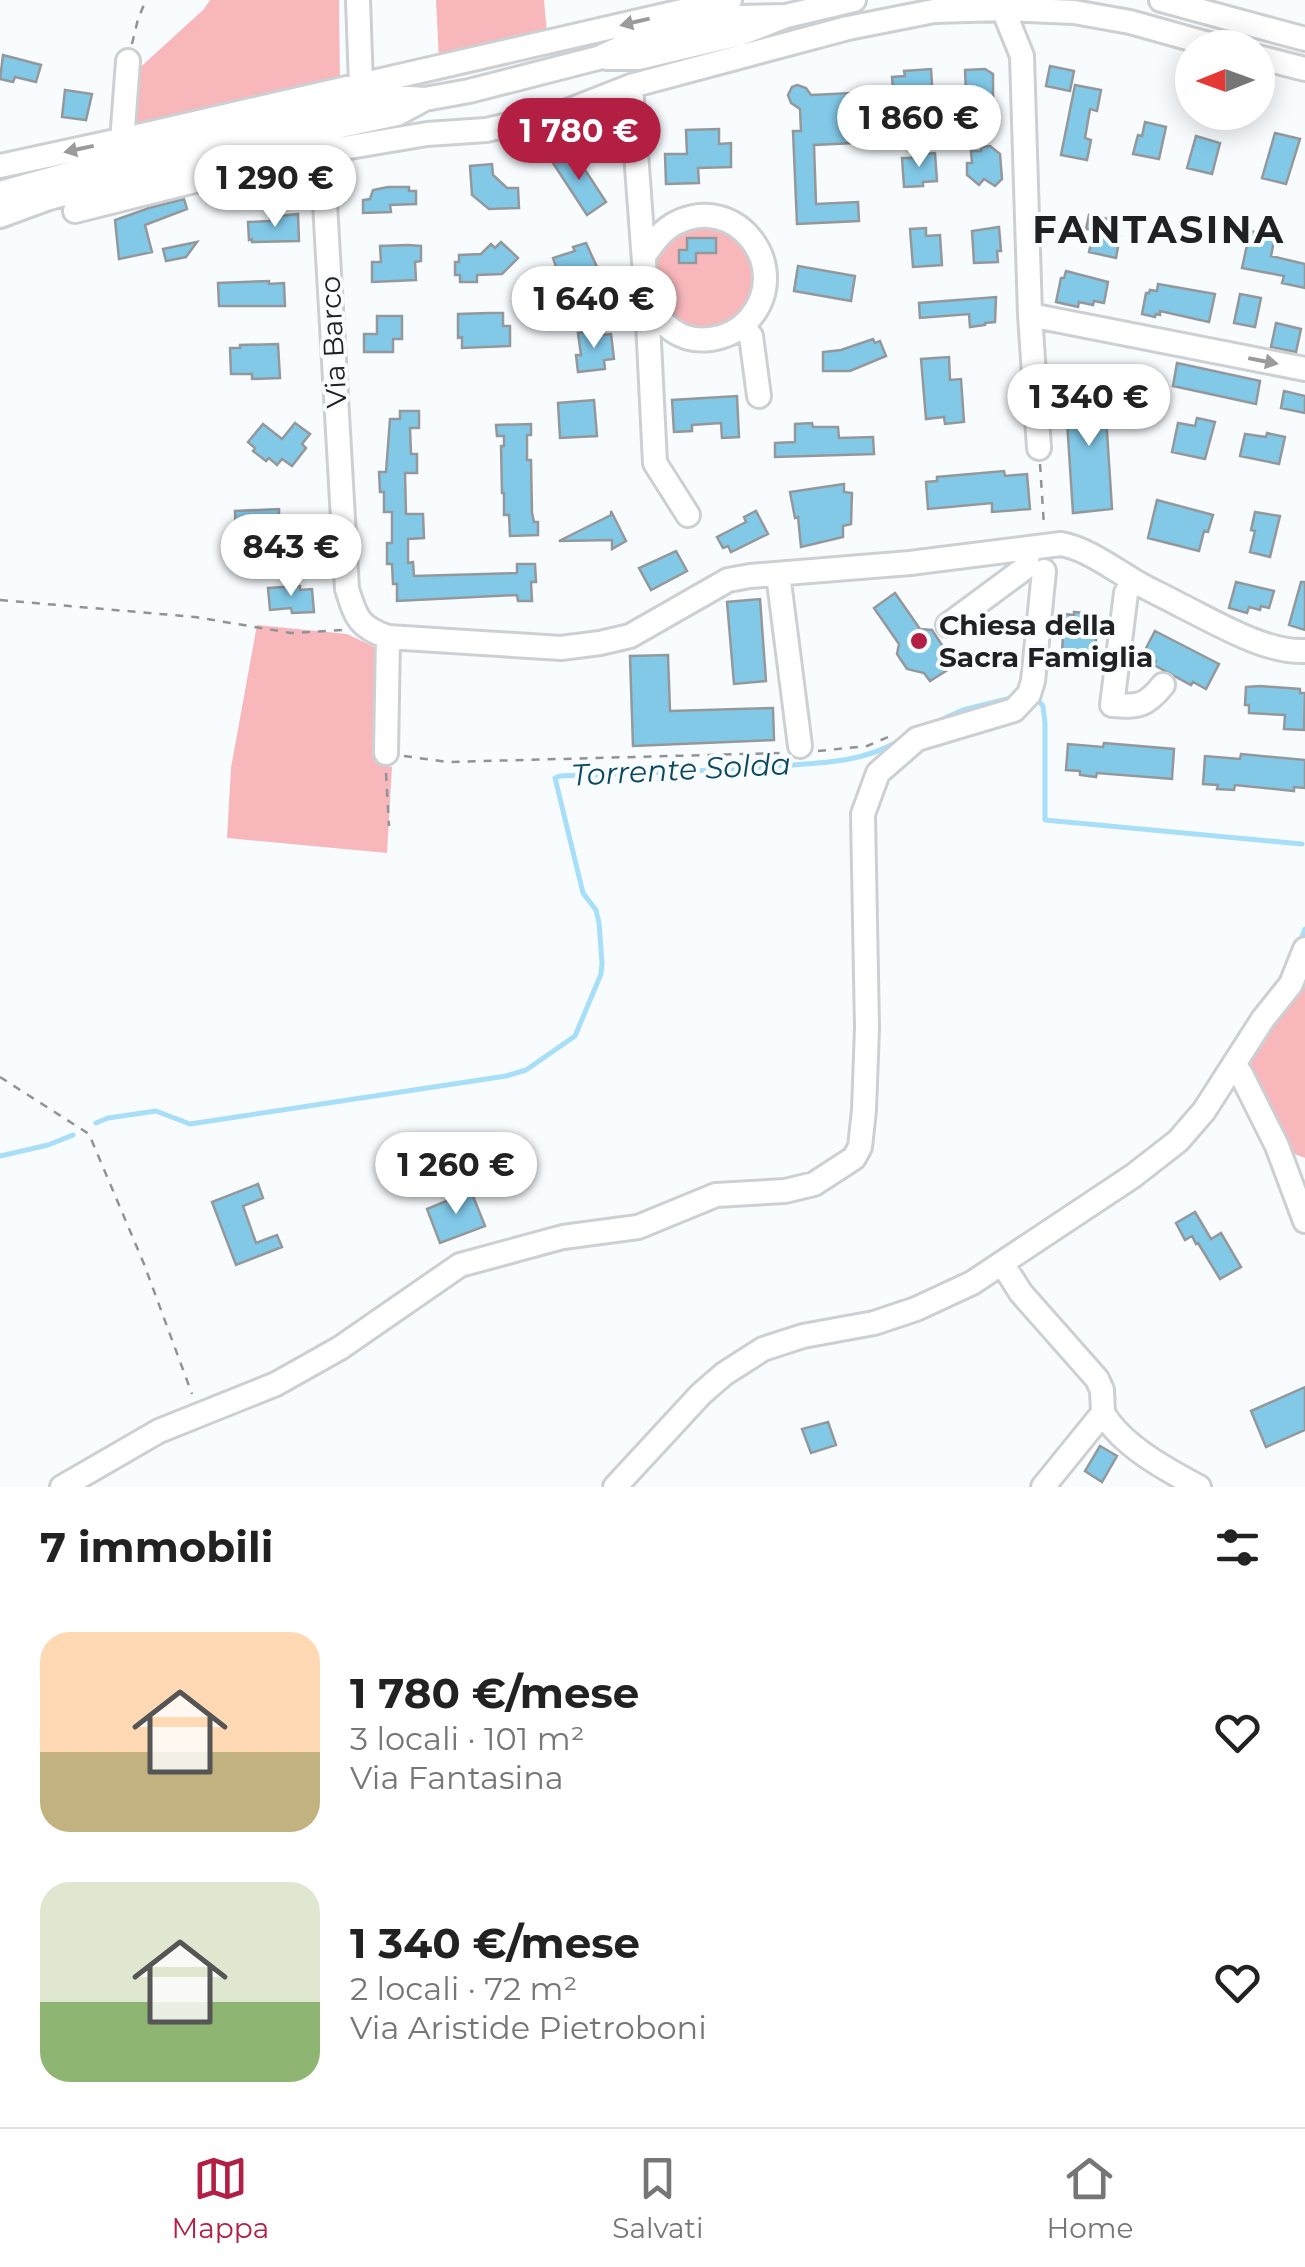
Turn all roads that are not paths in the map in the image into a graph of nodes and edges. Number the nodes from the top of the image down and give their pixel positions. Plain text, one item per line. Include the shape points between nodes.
1 (358, 0) edge
2 (730, 0) edge
3 (854, 0) edge
4 (1161, 0) edge
5 (1003, 9) junction
6 (1039, 10) junction
7 (1175, 34) edge
8 (1305, 38) edge
9 (1022, 56) junction
10 (128, 60) road end
11 (1275, 61) edge
12 (1305, 69) edge
13 (498, 84) junction
14 (360, 85) junction
15 (632, 86) junction
16 (469, 91) junction
17 (424, 99) junction
18 (514, 110) junction
19 (562, 113) junction
20 (486, 130) junction
21 (125, 140) junction
22 (322, 151) junction
23 (0, 166) edge
24 (0, 193) edge
25 (75, 211) dead end
26 (0, 216) edge
27 (644, 256) junction
28 (647, 302) junction
29 (1030, 315) junction
30 (743, 326) junction
31 (1305, 369) edge
32 (759, 396) dead end
33 (1039, 448) road end
34 (688, 515) dead end
35 (1038, 546) junction
36 (1044, 572) dead end
37 (778, 574) junction
38 (1133, 580) junction
39 (948, 625) dead end
40 (368, 633) junction
41 (1305, 650) edge
42 (1164, 685) dead end
43 (801, 749) road end
44 (386, 754) road end
45 (1305, 949) edge
46 (1234, 1064) junction
47 (1305, 1222) edge
48 (1002, 1264) junction
49 (1103, 1413) junction
50 (62, 1487) edge
51 (615, 1487) edge
52 (1044, 1487) edge
53 (1199, 1487) edge

1 - 14 street
2 -> 14 street
3 - 13 street via 633,42
4 - 8 street
5 - 6 street
5 - 9 street
5 - 15 street via 934,12 848,28
6 - 7 street
6 - 9 street
9 - 29 street
10 - 21 street
11 - 12 street
13 - 16 street
13 - 18 street
14 - 21 street
15 - 19 street
15 - 27 street
16 - 17 street
16 - 20 street
17 - 24 street via 392,97
17 - 26 street via 396,114 120,179
18 - 19 street
18 - 20 street via 493,116
19 - 20 street
20 - 22 street
21 -> 23 street
22 - 25 street
22 - 40 street, Via Barco via 347,589
27 - 28 street
27 - 30 street via 676,223 697,216 740,228 765,265 762,298
28 - 30 street via 660,322 700,340
28 - 34 street via 655,464
29 -> 31 street
29 - 33 street
30 - 32 street via 751,336
35 - 37 street
35 - 38 street via 1073,546
35 - 39 street via 1026,568
36 - 50 street via 1029,694 1014,710 917,739 878,773 864,814 868,1028 854,1158 814,1184 716,1195 638,1227 563,1236 460,1264 276,1384 159,1431
37 - 40 street via 728,580 630,636 600,643 561,648
37 - 43 street
38 - 41 street via 1233,631
38 - 42 street via 1112,705 1145,703
40 - 44 street
45 - 46 street via 1291,984
46 - 47 street
46 - 48 street via 1178,1142
48 - 49 street via 1097,1379
48 - 51 street via 916,1310 763,1349 701,1394
49 - 52 street
49 - 53 street via 1145,1454

